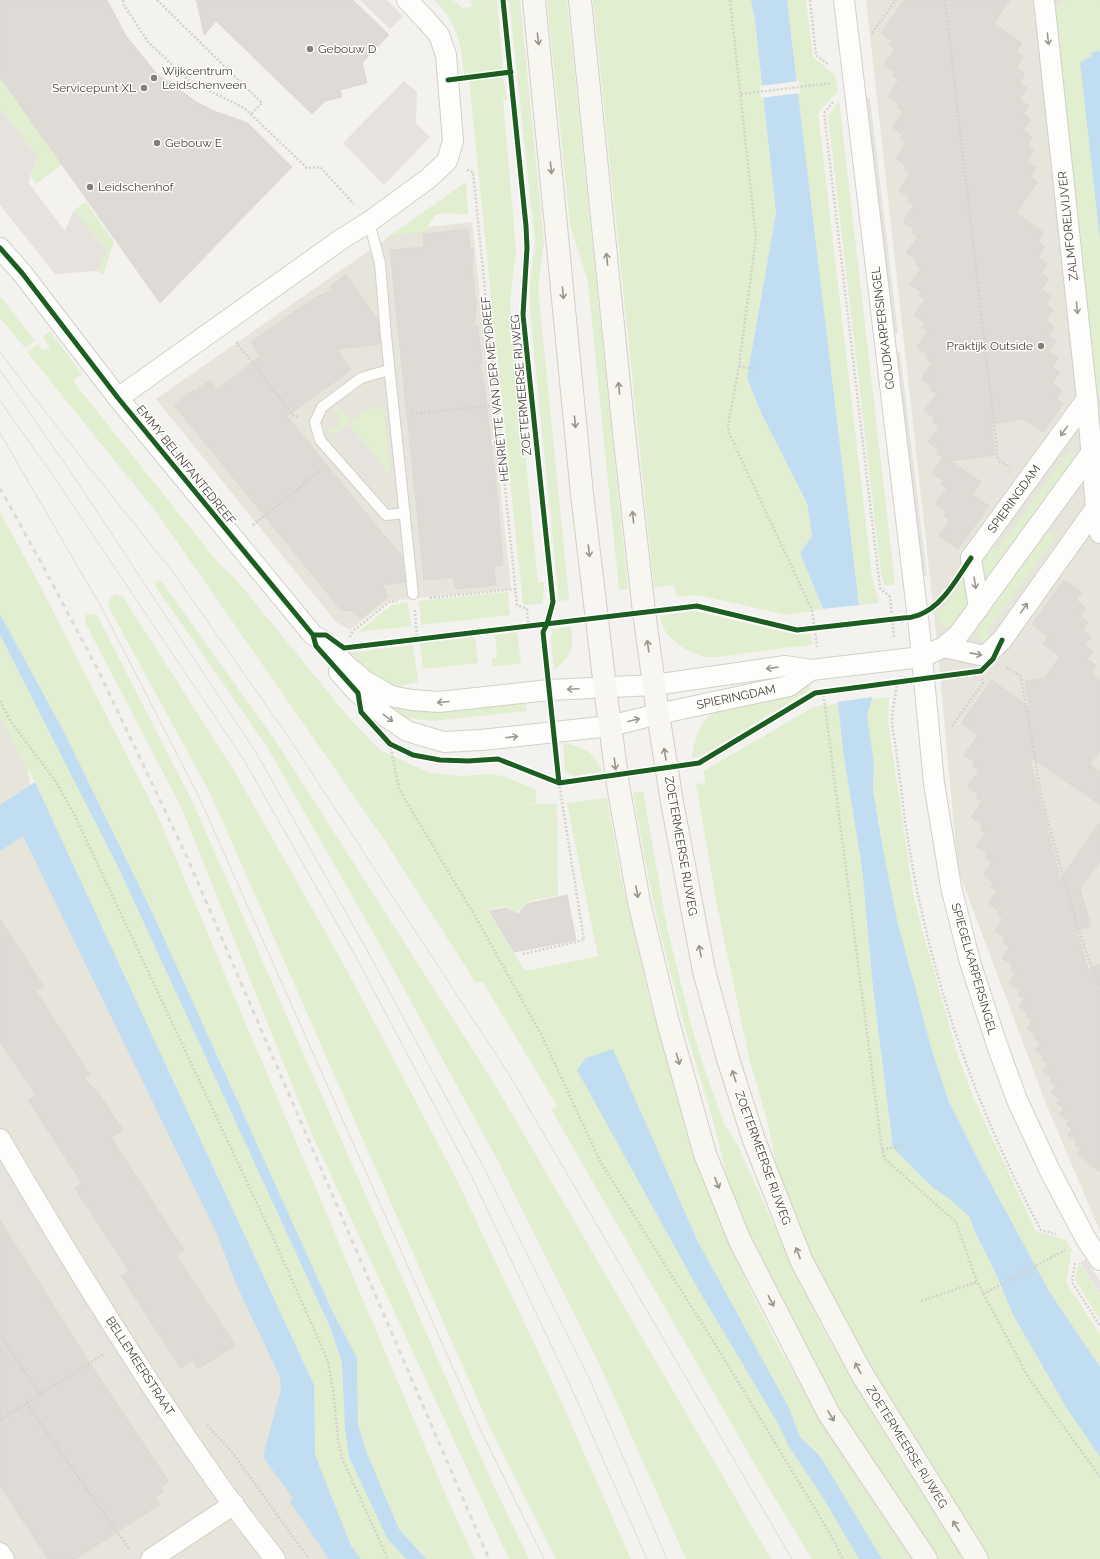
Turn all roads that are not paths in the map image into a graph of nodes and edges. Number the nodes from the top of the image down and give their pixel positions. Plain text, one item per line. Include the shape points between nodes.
1 (407, 0) edge
2 (534, 0) edge
3 (580, 0) edge
4 (844, 0) edge
5 (1044, 0) edge
6 (369, 222) junction
7 (0, 248) edge
8 (389, 370) junction
9 (118, 398) junction
10 (1087, 399) junction
11 (1096, 447) edge
12 (1096, 508) junction
13 (405, 513) junction
14 (1100, 533) edge
15 (413, 594) road end
16 (979, 608) junction
17 (313, 635) junction
18 (944, 648) junction
19 (922, 656) junction
20 (818, 670) junction
21 (654, 685) junction
22 (605, 687) junction
23 (658, 714) junction
24 (610, 726) junction
25 (0, 1140) edge
26 (1100, 1260) edge
27 (234, 1504) junction
28 (0, 1553) edge
29 (4, 1559) edge
30 (151, 1559) edge
31 (275, 1559) edge
32 (926, 1559) edge
33 (977, 1559) edge

1 - 6 street via 438,35 446,55 452,141 447,161 429,178
2 -> 22 main road via 582,494
21 -> 3 main road, ZOETERMEERSE RIJWEG via 622,414
4 - 19 street, GOUDKARPERSINGEL via 842,65
5 -> 10 street, ZALMFORELVIJVER
6 - 8 lane via 380,263
6 - 9 street
7 - 9 street, EMMY BELINFANTEDREEF
8 - 13 lane
8 - 13 lane via 361,378 322,407 315,422 320,440 386,514
9 - 17 street, EMMY BELINFANTEDREEF
10 - 11 street, ZALMFORELVIJVER
10 -> 16 street, SPIERINGDAM via 971,558
11 - 12 street, ZALMFORELVIJVER
11 - 16 street, SPIERINGDAM
12 - 14 street, ZALMFORELVIJVER
18 -> 12 street via 985,656 1002,640
13 - 15 lane
16 - 18 street, SPIERINGDAM via 959,634
22 -> 17 street, EMMY BELINFANTEDREEF via 549,690 438,702 412,700 391,696 365,681 325,642
17 -> 24 street, EMMY BELINFANTEDREEF via 316,646 358,693 407,731 444,742
18 - 19 street, SPIERINGDAM
19 - 20 street, SPIERINGDAM
19 - 26 street, SPIEGELKARPERSINGEL via 934,783 951,887 970,962 996,1045 1017,1100 1050,1171
20 -> 21 street, SPIERINGDAM via 784,666
20 - 23 street, SPIERINGDAM via 789,686
21 - 22 street, EMMY BELINFANTEDREEF
21 - 23 main road, ZOETERMEERSE RIJWEG
22 - 24 main road
24 -> 23 street, EMMY BELINFANTEDREEF
33 -> 23 main road, ZOETERMEERSE RIJWEG via 862,1374 820,1297 802,1262 754,1140 704,971
24 -> 32 main road via 639,902 668,1022 706,1154 740,1241 829,1414
25 - 27 street, BELLEMEERSTRAAT via 171,1416
27 - 30 street
27 - 31 street, BELLEMEERSTRAAT
28 - 29 street

